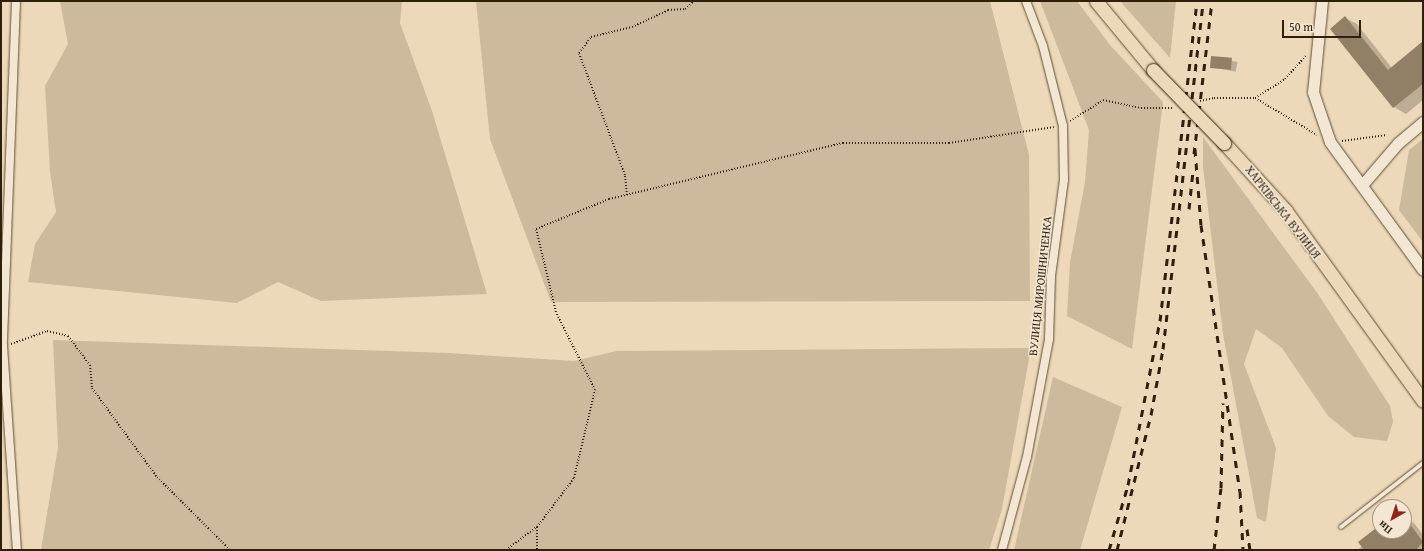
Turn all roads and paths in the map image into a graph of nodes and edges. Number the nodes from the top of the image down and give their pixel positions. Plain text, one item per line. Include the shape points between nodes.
1 (16, 1) edge
2 (694, 1) edge
3 (1026, 1) edge
4 (1096, 1) edge
5 (1322, 1) edge
6 (1318, 43) junction
7 (1255, 98) junction
8 (1194, 103) dead end
9 (1181, 106) dead end
10 (1423, 122) edge
11 (1063, 126) junction
12 (1387, 135) dead end
13 (1330, 142) junction
14 (1362, 185) junction
15 (627, 195) junction
16 (1423, 270) edge
17 (2, 346) edge
18 (1423, 400) edge
19 (1423, 463) edge
20 (537, 527) junction
21 (1341, 527) dead end
22 (16, 550) edge
23 (230, 550) edge
24 (506, 550) edge
25 (537, 550) edge
26 (1002, 550) edge

1 - 17 street
2 - 15 path via 685,9 668,10 632,27 591,37 578,53 625,175
3 - 11 street, ВУЛИЦЯ МИРОШНИЧЕНКА via 1043,46
4 - 18 main road, ХАРКІВСЬКА ВУЛИЦЯ, bridge via 1154,70 1286,211
5 - 6 street
6 - 7 path via 1285,79
6 - 13 street via 1313,92
7 - 8 path via 1214,98
7 - 13 path via 1291,123
9 - 11 path via 1141,108 1103,100
10 - 14 street via 1398,143
11 - 15 path via 1009,131 949,143 843,143
11 - 26 street, ВУЛИЦЯ МИРОШНИЧЕНКА via 1064,180 1051,276 1049,339 1027,457
12 - 13 path
13 - 14 street
14 - 16 street
15 - 20 path via 536,228 556,312 595,390 574,478
17 - 22 street
17 - 23 path via 47,331 68,336 90,365 92,388 157,477
19 - 21 lane
20 - 24 path
20 - 25 path

